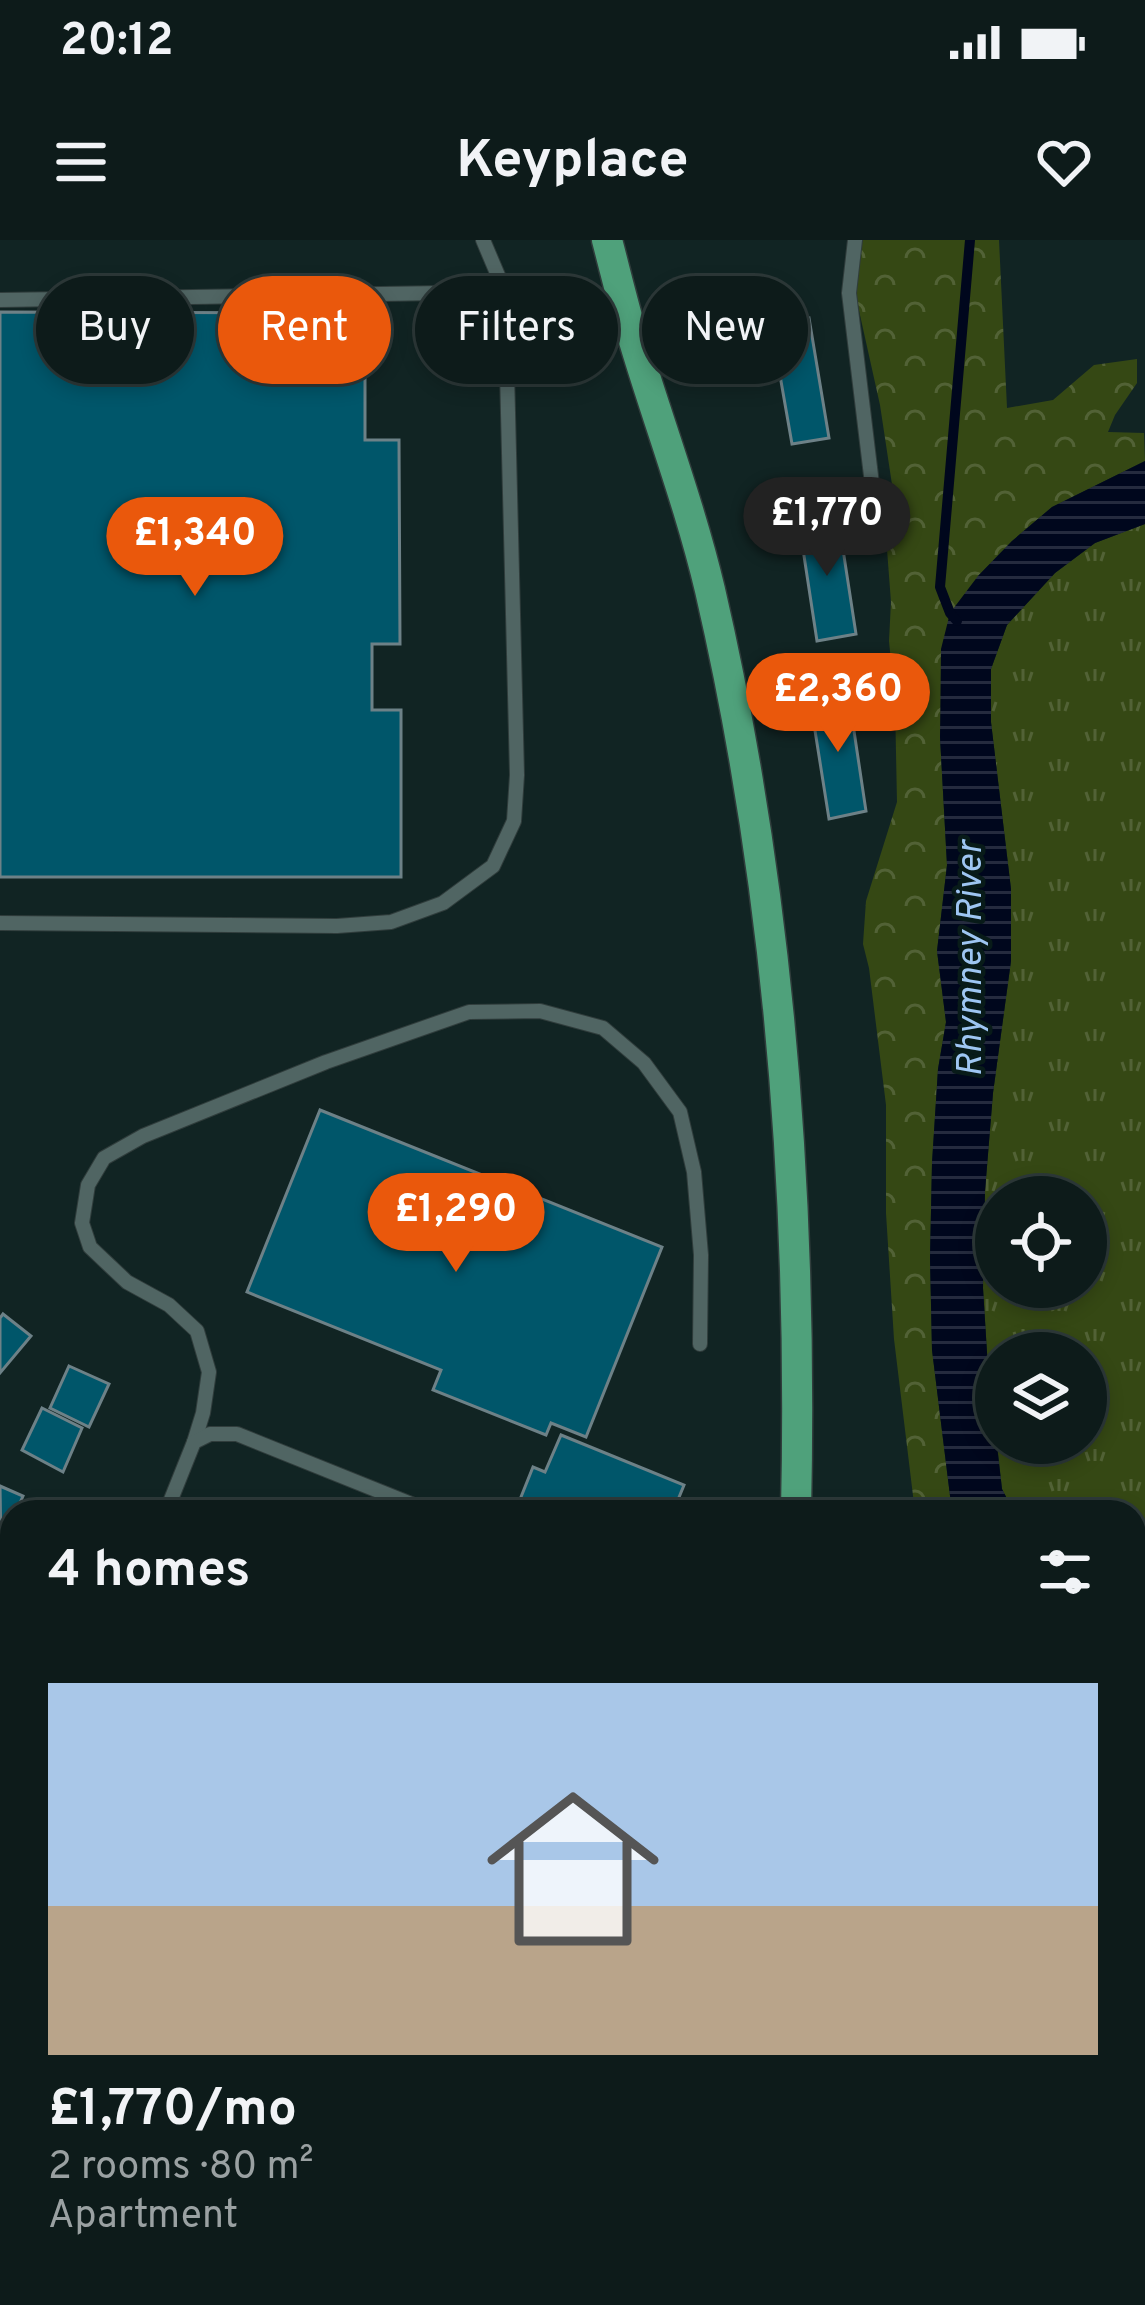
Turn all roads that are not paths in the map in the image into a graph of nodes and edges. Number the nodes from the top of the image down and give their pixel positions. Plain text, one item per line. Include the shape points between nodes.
1 (483, 240) edge
2 (592, 240) edge
3 (607, 240) edge
4 (855, 240) edge
5 (498, 276) edge
6 (415, 293) edge
7 (0, 300) edge
8 (636, 349) junction
9 (507, 384) edge
10 (872, 484) dead end
11 (0, 922) edge
12 (700, 1344) dead end
13 (194, 1442) junction
14 (171, 1500) edge
15 (400, 1500) edge
16 (796, 1500) edge

1 - 5 lane
2 - 8 main road
3 - 8 main road
4 - 10 lane via 849,292
6 - 7 lane
8 - 16 main road via 708,584 766,893 790,1167
9 - 11 lane via 517,775 514,821 493,866 443,903 391,922
12 - 13 lane via 694,1172 680,1112 603,1028 540,1011 469,1012 104,1158 88,1185 82,1223 90,1247 127,1282 197,1331 209,1372
13 - 14 lane
13 - 15 lane via 237,1434

